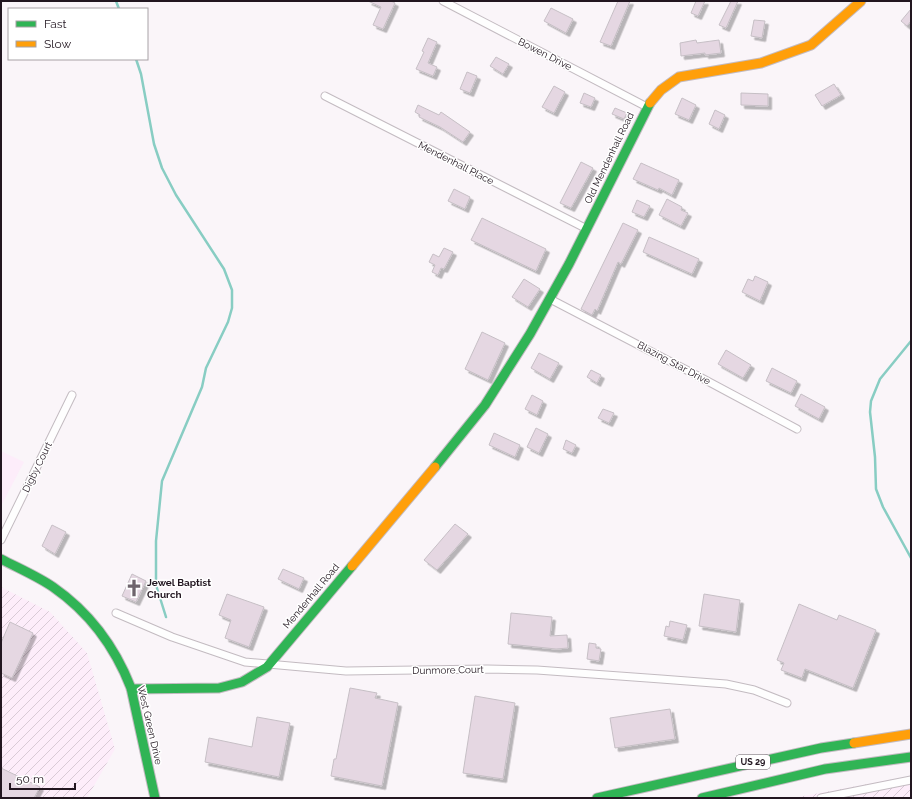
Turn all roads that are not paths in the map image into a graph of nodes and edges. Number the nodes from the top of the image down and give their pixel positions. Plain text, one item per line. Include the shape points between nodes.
1 (443, 1) edge
2 (861, 1) edge
3 (325, 96) dead end
4 (647, 107) junction
5 (587, 230) junction
6 (550, 299) junction
7 (72, 394) dead end
8 (797, 429) dead end
9 (465, 432) joint
10 (1, 540) edge
11 (1, 559) edge
12 (116, 613) dead end
13 (269, 664) junction
14 (131, 689) junction
15 (787, 703) dead end
16 (911, 734) edge
17 (911, 757) edge
18 (911, 780) edge
19 (155, 798) edge
20 (597, 798) edge
21 (702, 798) edge
22 (821, 798) edge

1 - 4 street, Bowen Drive
2 - 4 main road, Old Mendenhall Road via 811,45 761,64 679,77 656,94
3 - 5 street, Mendenhall Place
4 - 5 main road, Old Mendenhall Road
5 - 6 main road, Old Mendenhall Road
6 - 8 street, Blazing Star Drive
6 - 9 main road, Old Mendenhall Road via 485,405
7 - 10 street, Digby Court
9 - 13 main road, Mendenhall Road
11 - 14 main road, West Green Drive via 52,586 79,608 110,646
12 - 13 street, Dunmore Court via 245,662
13 - 14 main road, Mendenhall Road via 242,682 219,688
13 - 15 street, Dunmore Court via 346,671 487,669 567,672 726,684 754,690
14 - 19 main road, West Green Drive
16 - 20 main road, US 29 via 821,748
17 - 21 main road, US 29 via 825,769
18 - 22 street

